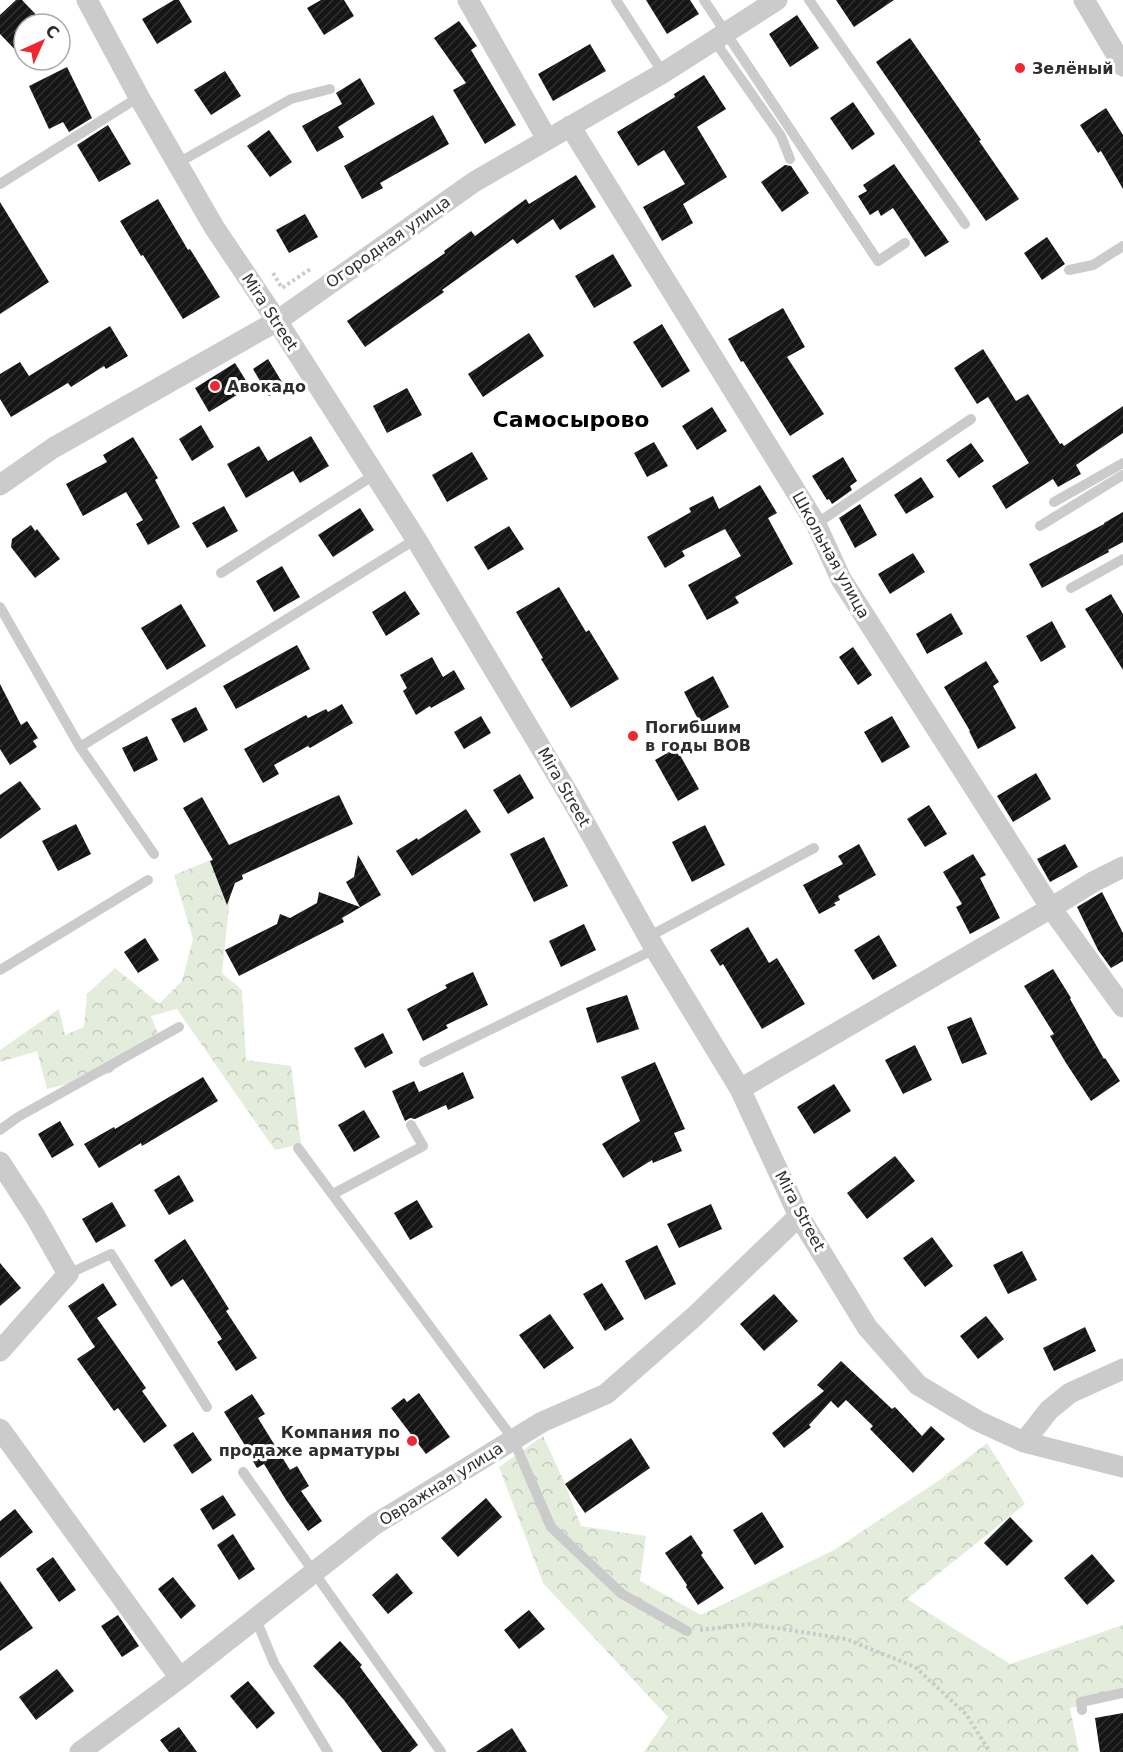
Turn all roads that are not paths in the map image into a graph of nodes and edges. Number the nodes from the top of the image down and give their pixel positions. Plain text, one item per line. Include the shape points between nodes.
1 (87, 0) edge
2 (468, 0) edge
3 (616, 0) edge
4 (704, 0) edge
5 (777, 0) edge
6 (809, 0) edge
7 (1084, 0) edge
8 (719, 37) junction
9 (1123, 66) edge
10 (663, 73) junction
11 (330, 89) dead end
12 (139, 97) junction
13 (570, 126) junction
14 (547, 140) junction
15 (790, 159) dead end
16 (178, 164) junction
17 (0, 184) edge
18 (964, 224) dead end
19 (905, 243) dead end
20 (1123, 246) edge
21 (1069, 270) dead end
22 (277, 321) junction
23 (971, 419) dead end
24 (1123, 463) edge
25 (374, 475) junction
26 (1123, 475) edge
27 (0, 485) edge
28 (1054, 502) dead end
29 (816, 524) junction
30 (1040, 526) dead end
31 (416, 539) junction
32 (1123, 559) edge
33 (221, 573) dead end
34 (1071, 588) dead end
35 (0, 607) edge
36 (80, 747) junction
37 (814, 848) dead end
38 (154, 854) dead end
39 (1123, 867) edge
40 (148, 880) dead end
41 (1051, 908) junction
42 (653, 942) junction
43 (0, 970) edge
44 (1123, 1007) edge
45 (179, 1027) dead end
46 (424, 1062) dead end
47 (740, 1089) junction
48 (411, 1125) dead end
49 (0, 1130) edge
50 (297, 1148) dead end
51 (1, 1166) edge
52 (333, 1194) junction
53 (799, 1216) junction
54 (68, 1274) junction
55 (0, 1350) edge
56 (1123, 1369) edge
57 (207, 1407) dead end
58 (0, 1429) edge
59 (513, 1439) junction
60 (1024, 1442) junction
61 (1123, 1467) edge
62 (243, 1472) dead end
63 (313, 1573) junction
64 (255, 1617) junction
65 (687, 1631) road end
66 (180, 1678) junction
67 (1123, 1693) edge
68 (1082, 1710) dead end
69 (80, 1752) edge
70 (328, 1752) edge
71 (441, 1752) edge

1 - 12 street, Mira Street
2 - 14 street
3 - 10 lane
4 - 8 lane
5 - 8 street, Огородная улица
6 - 18 lane
7 - 9 street
8 - 10 street, Огородная улица
8 - 15 lane via 781,136
8 - 19 lane via 878,261
10 - 13 street, Огородная улица
11 - 16 lane via 291,99
12 - 16 street, Mira Street
12 - 17 lane
13 - 14 street, Огородная улица
13 - 29 street, Школьная улица
14 - 22 street, Огородная улица via 474,182
16 - 22 street, Mira Street via 214,227
20 - 21 lane via 1093,265
22 - 25 street, Mira Street
22 - 27 street, Огородная улица via 54,448
23 - 29 lane
24 - 28 lane
25 - 31 street, Mira Street
25 - 33 lane
26 - 30 lane
29 - 41 street, Школьная улица via 841,579
31 - 36 lane
31 - 42 street, Mira Street
32 - 34 lane
35 - 36 lane
36 - 38 lane
37 - 42 lane
39 - 41 street
40 - 43 lane
41 - 44 street, Школьная улица
41 - 47 street
42 - 46 lane
42 - 47 street, Mira Street
45 - 49 lane
47 - 53 street, Mira Street
48 - 52 lane via 423,1146
50 - 52 lane
51 - 54 street
52 - 59 lane
53 - 59 street, Овражная улица via 695,1316 606,1394
53 - 60 street, Mira Street via 867,1327 918,1385 978,1421
54 - 55 street
54 - 57 lane via 111,1254
56 - 60 street via 1070,1393 1048,1410
58 - 66 street
59 - 63 street, Овражная улица via 374,1525
59 - 65 lane via 551,1527 622,1594
60 - 61 street, Mira Street
62 - 63 lane
63 - 64 street, Овражная улица
63 - 71 lane
64 - 66 street, Овражная улица
64 - 70 lane via 274,1663
66 - 69 street, Овражная улица
67 - 68 lane via 1081,1702

